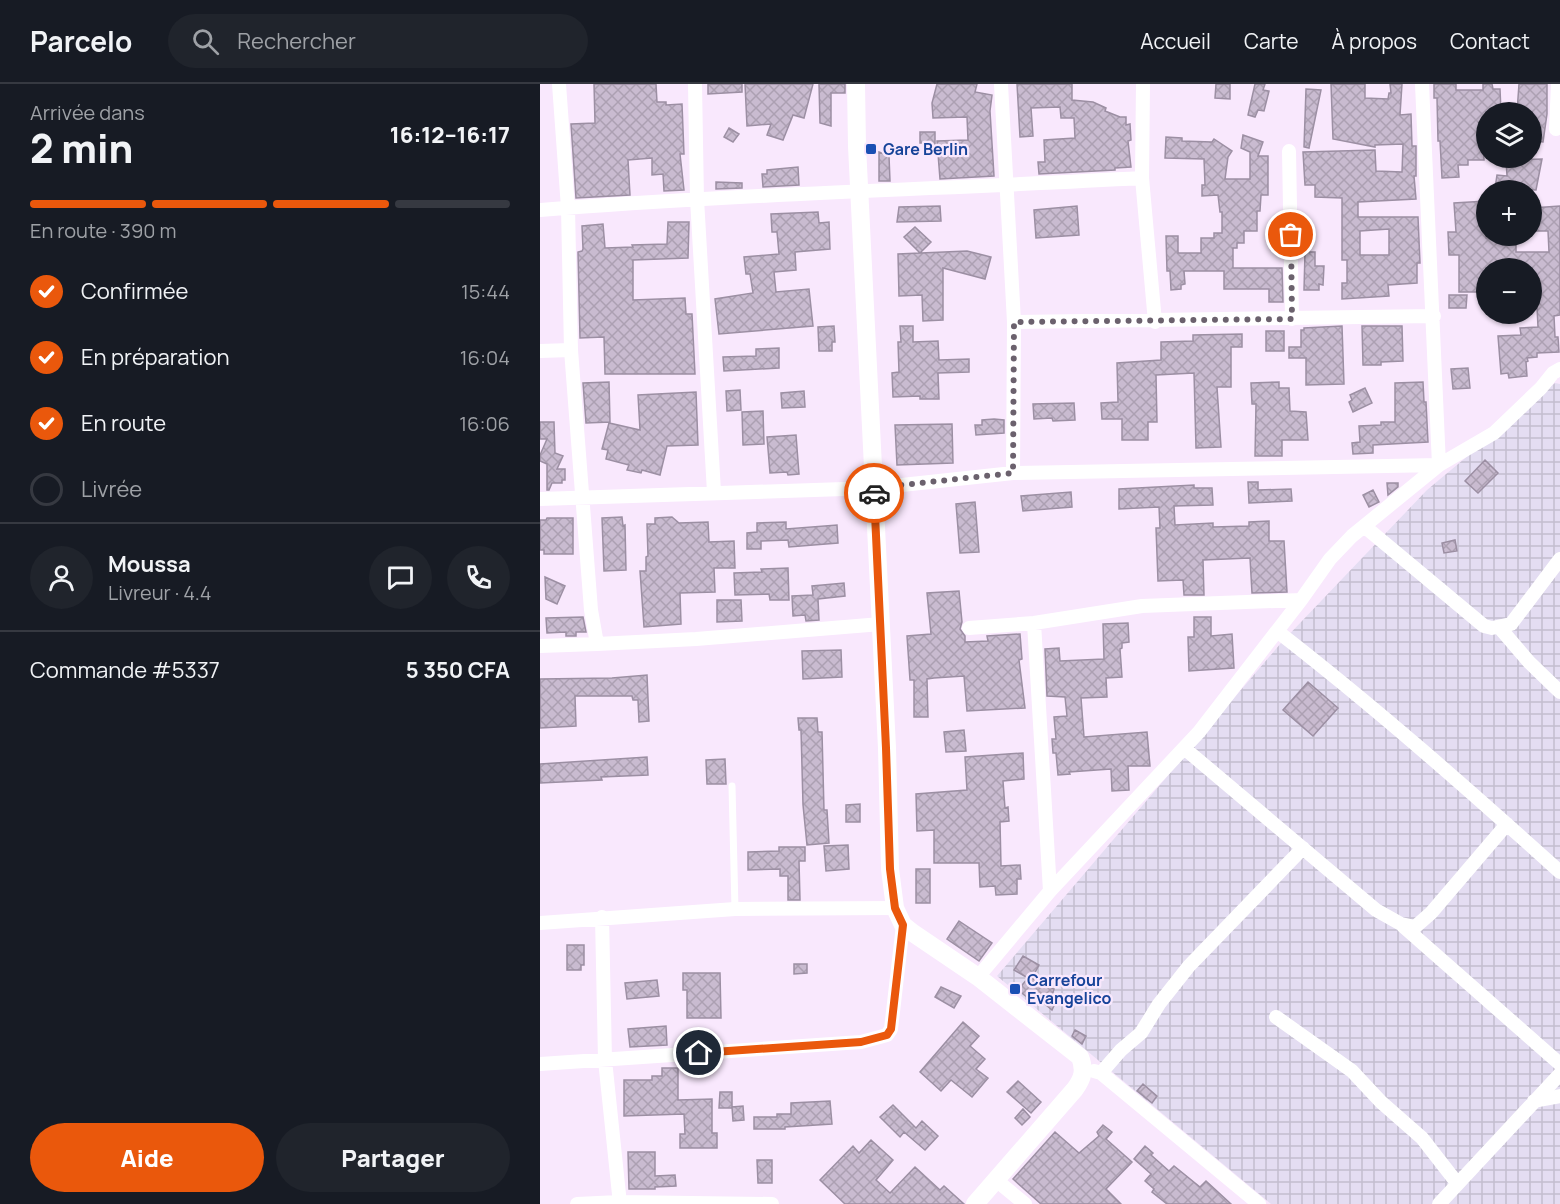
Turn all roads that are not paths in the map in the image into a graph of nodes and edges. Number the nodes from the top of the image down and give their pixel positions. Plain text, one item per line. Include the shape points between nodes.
1 (559, 84) edge
2 (695, 84) edge
3 (855, 84) edge
4 (1001, 84) edge
5 (1143, 84) edge
6 (1422, 84) edge
7 (1558, 84) edge
8 (1556, 129) dead end
9 (1289, 151) dead end
10 (1142, 178) junction
11 (1007, 185) junction
12 (859, 190) junction
13 (697, 200) junction
14 (568, 208) junction
15 (540, 210) edge
16 (1434, 316) junction
17 (1292, 319) junction
18 (1014, 322) junction
19 (1155, 322) junction
20 (571, 350) junction
21 (540, 351) edge
22 (1560, 369) edge
23 (1439, 465) junction
24 (1013, 473) junction
25 (874, 488) junction
26 (714, 492) junction
27 (582, 498) junction
28 (540, 499) edge
29 (1364, 526) junction
30 (1560, 559) edge
31 (1301, 600) junction
32 (1034, 623) junction
33 (880, 624) junction
34 (1499, 627) junction
35 (969, 628) dead end
36 (1278, 631) junction
37 (597, 644) junction
38 (540, 646) edge
39 (1560, 692) edge
40 (1184, 748) junction
41 (732, 786) dead end
42 (1507, 824) junction
43 (1303, 848) junction
44 (1560, 872) edge
45 (1050, 891) junction
46 (895, 908) junction
47 (735, 909) junction
48 (602, 917) junction
49 (540, 923) edge
50 (1401, 924) junction
51 (903, 925) junction
52 (978, 977) junction
53 (1276, 1017) dead end
54 (605, 1060) junction
55 (540, 1064) edge
56 (1560, 1064) edge
57 (1092, 1070) junction
58 (1560, 1074) edge
59 (1560, 1096) edge
60 (1534, 1101) junction
61 (996, 1180) junction
62 (1457, 1183) junction
63 (619, 1203) edge
64 (577, 1204) edge
65 (772, 1204) edge
66 (975, 1204) edge
67 (1025, 1204) edge
68 (1259, 1204) edge
69 (1439, 1204) edge

1 - 14 street
2 - 13 street
3 - 12 street
4 - 11 street
5 - 10 street
6 - 16 street
7 - 8 street
9 - 17 street
10 - 11 street
10 - 19 street
11 - 12 street
11 - 18 street
12 - 13 street
12 - 25 street
13 - 14 street
13 - 26 street
14 - 15 street
14 - 20 street
16 - 17 street
16 - 23 street
17 - 19 street
18 - 19 street
18 - 24 street
20 - 21 street
20 - 27 street
22 - 23 street via 1494,433
23 - 24 street
23 - 29 street
24 - 25 street
25 - 26 street
25 - 33 street
26 - 27 street
27 - 28 street
27 - 37 street
29 - 31 street via 1330,559
29 - 34 street via 1484,626
30 - 34 street via 1511,624
31 - 32 street via 1142,606
31 - 36 street
32 - 35 street
32 - 45 street
33 - 37 street
33 - 46 street
34 - 39 street
36 - 40 street
36 - 42 street
37 - 38 street
40 - 43 street
40 - 45 street
41 - 47 lane
42 - 44 street
42 - 50 street via 1431,913 1415,927
43 - 50 street via 1376,910
43 - 57 street via 1190,966 1141,1033
45 - 52 street
46 - 47 street
46 - 51 street
47 - 48 street
48 - 49 street
48 - 54 street
50 - 56 street
51 - 52 street
51 - 54 street via 891,1029 887,1035 861,1042
52 - 57 street via 1080,1056
53 - 62 street via 1352,1071 1422,1138
54 - 55 street
54 - 63 street
57 - 61 street
57 - 68 street
58 - 60 street
59 - 60 street
60 - 62 street
61 - 66 street
61 - 67 street
62 - 69 street
63 - 64 street
63 - 65 street

